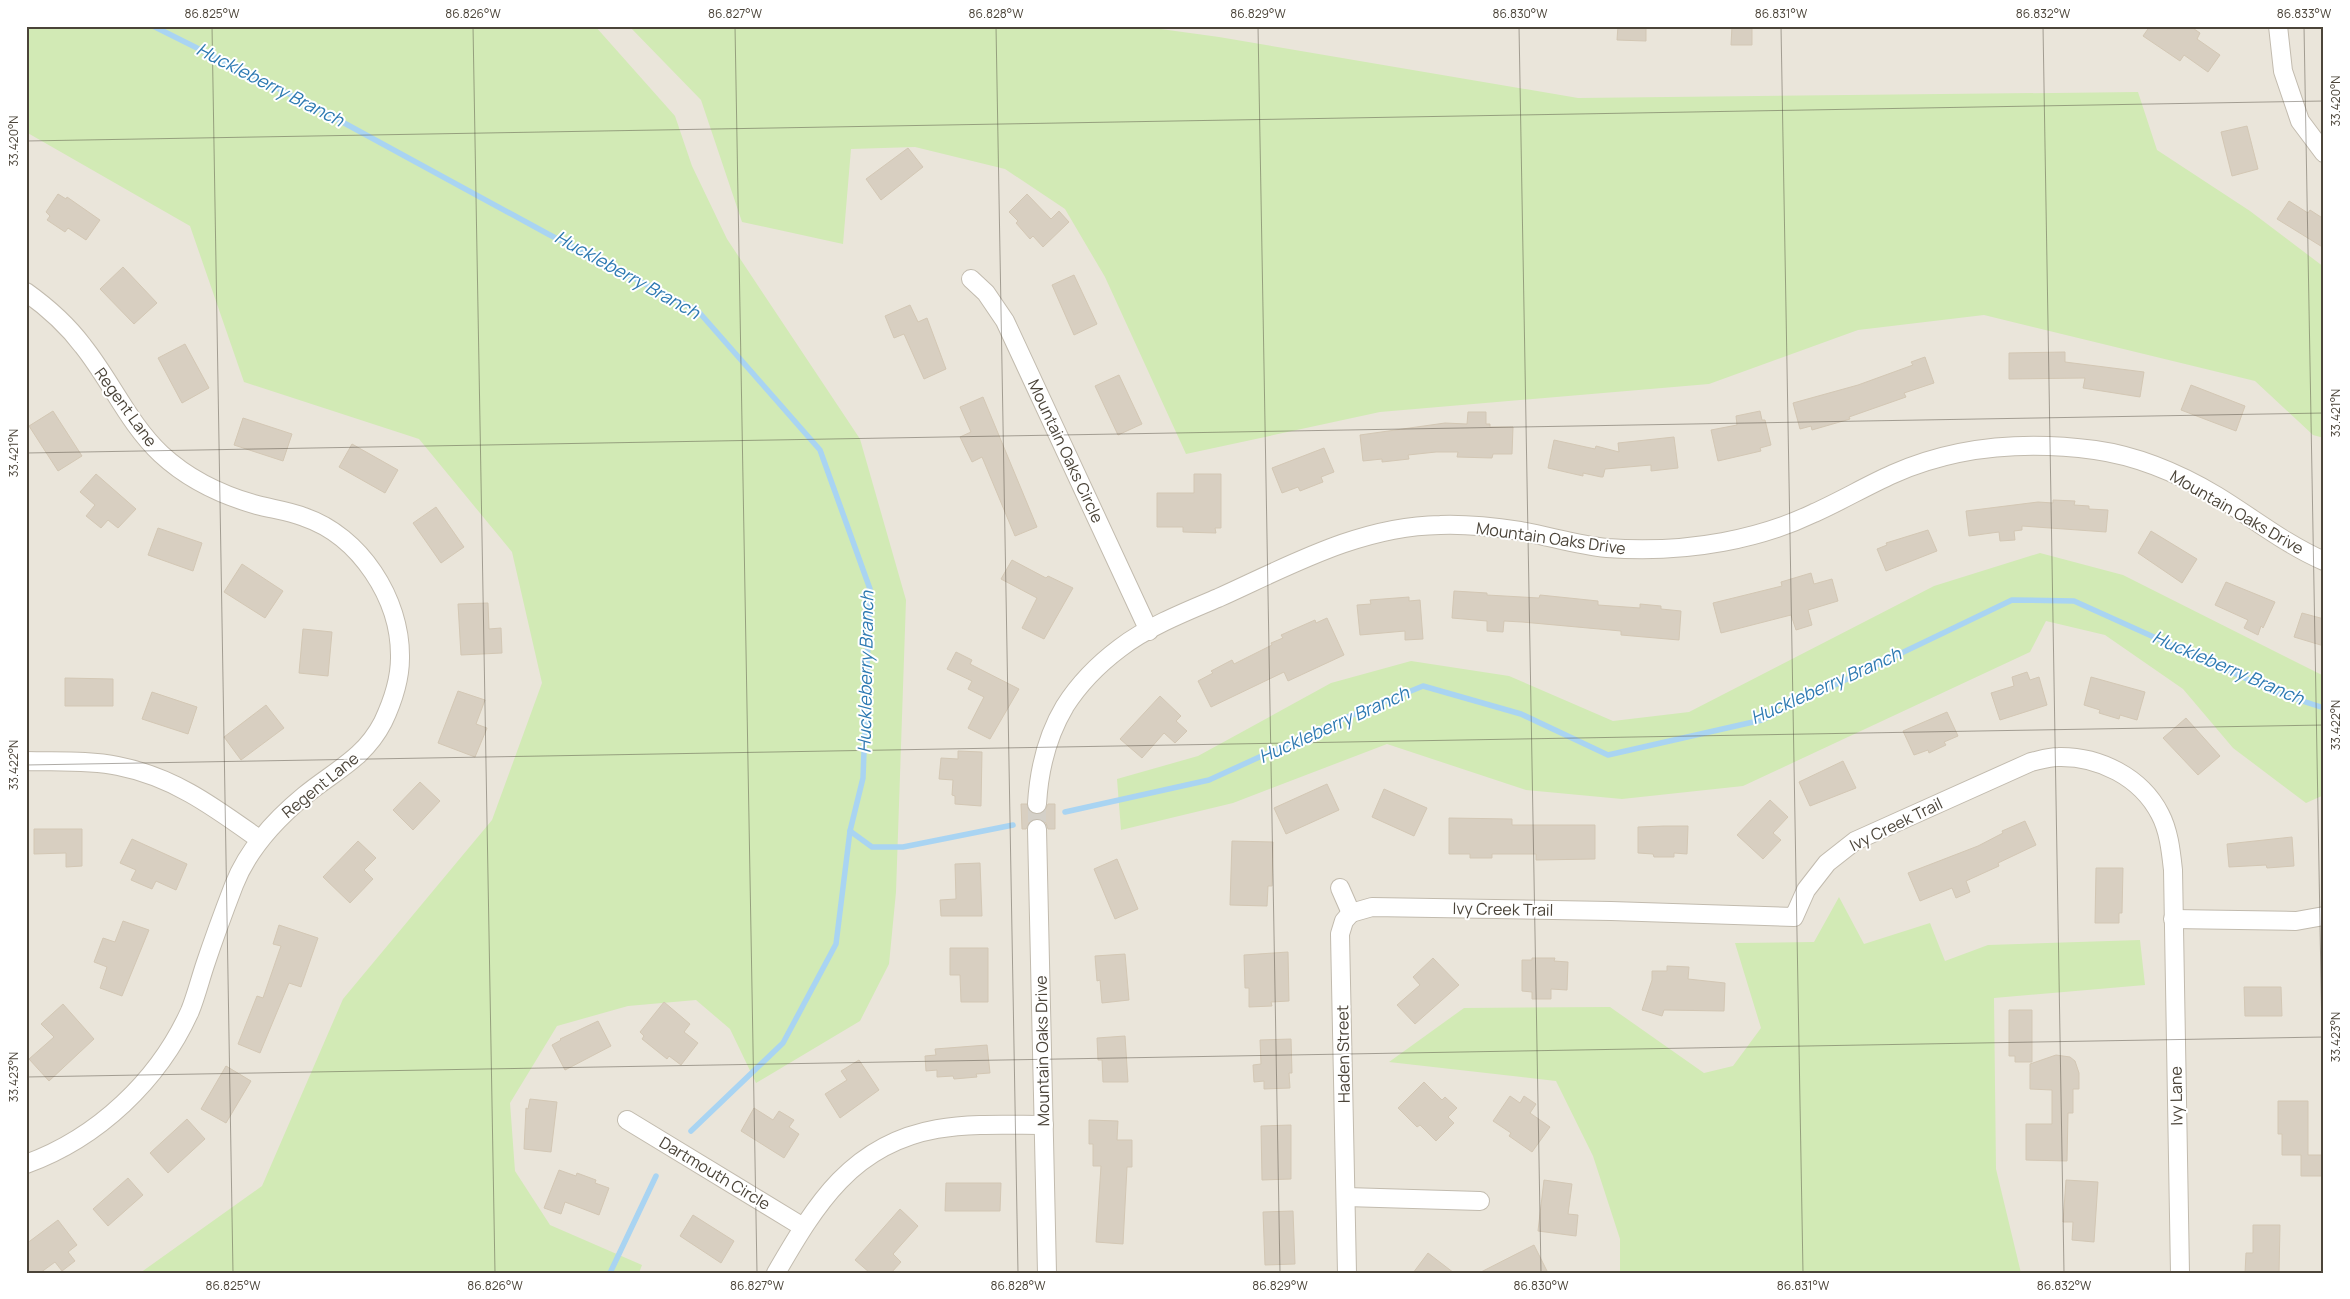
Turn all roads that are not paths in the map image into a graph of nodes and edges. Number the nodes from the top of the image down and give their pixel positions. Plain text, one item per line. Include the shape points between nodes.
1 (2278, 26) edge
2 (2324, 153) edge
3 (972, 279) dead end
4 (26, 292) edge
5 (2324, 561) edge
6 (1150, 630) junction
7 (26, 762) edge
8 (1037, 804) tunnel mouth
9 (1037, 829) tunnel mouth
10 (259, 839) junction
11 (1340, 888) dead end
12 (1351, 913) junction
13 (2324, 916) edge
14 (2173, 919) junction
15 (627, 1120) dead end
16 (1044, 1125) junction
17 (26, 1164) edge
18 (1346, 1197) junction
19 (1480, 1201) dead end
20 (803, 1227) junction
21 (776, 1273) edge
22 (1047, 1273) edge
23 (1347, 1273) edge
24 (2180, 1273) edge

1 - 2 street via 2283,70 2300,121
3 - 6 street, Mountain Oaks Circle via 1005,320
4 - 10 street, Regent Lane via 83,345 139,429 166,458 184,473 219,493 305,517 330,530 370,567 386,595 393,612 400,658 391,702 381,725 364,750 347,766 306,794
5 - 6 street, Mountain Oaks Drive via 2296,548 2218,497 2168,470 2097,450 2013,446 1970,450 1931,460 1785,526 1690,547 1648,550 1605,548 1522,531 1478,527 1439,525 1393,530 1351,540 1318,553
6 - 8 street, Mountain Oaks Drive via 1109,657 1066,706 1044,756
7 - 10 street via 100,764 144,774 198,796
9 - 16 street, Mountain Oaks Drive
10 - 17 street, Regent Lane via 236,878 191,1008 172,1047 122,1106 88,1132
11 - 12 street
12 - 14 street, Ivy Creek Trail via 1372,907 1794,918 1806,890 1826,863 1855,841 2031,762 2057,757 2082,758 2103,764 2124,775 2146,794 2161,815 2171,845
12 - 18 street, Haden Street via 1340,934
13 - 14 street via 2296,921
14 - 24 street, Ivy Lane
15 - 20 street, Dartmouth Circle
16 - 20 street via 937,1129 884,1147 836,1183
16 - 22 street, Mountain Oaks Drive
18 - 19 street
18 - 23 street, Haden Street
20 - 21 street

